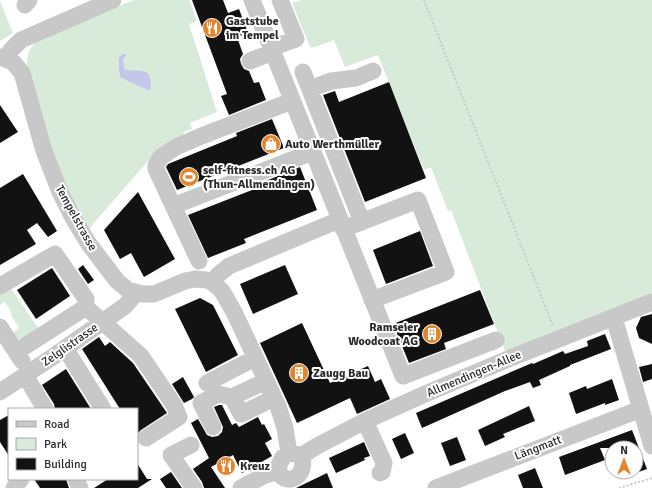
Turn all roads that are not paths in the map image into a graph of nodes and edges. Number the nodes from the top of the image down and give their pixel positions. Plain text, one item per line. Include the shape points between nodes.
1 (252, 0) edge
2 (281, 0) edge
3 (105, 2) edge
4 (272, 50) junction
5 (3, 58) edge
6 (250, 61) dead end
7 (373, 71) dead end
8 (303, 72) dead end
9 (310, 89) junction
10 (292, 101) junction
11 (312, 152) junction
12 (173, 206) junction
13 (362, 222) junction
14 (341, 224) junction
15 (199, 261) dead end
16 (213, 283) junction
17 (0, 286) edge
18 (135, 292) junction
19 (652, 302) edge
20 (374, 304) junction
21 (86, 309) junction
22 (614, 318) junction
23 (102, 322) junction
24 (0, 327) edge
25 (496, 340) dead end
26 (65, 348) junction
27 (16, 352) junction
28 (255, 358) junction
29 (24, 376) junction
30 (266, 381) junction
31 (207, 383) dead end
32 (0, 392) edge
33 (232, 397) junction
34 (274, 398) junction
35 (33, 408) edge
36 (44, 408) edge
37 (102, 408) edge
38 (641, 409) junction
39 (365, 421) junction
40 (213, 427) dead end
41 (146, 438) dead end
42 (191, 445) dead end
43 (652, 446) edge
44 (295, 455) junction
45 (380, 473) dead end
46 (288, 479) edge
47 (20, 480) edge
48 (14, 488) edge
49 (194, 488) edge
50 (241, 488) edge
51 (436, 488) edge

1 - 4 street
2 - 4 street via 296,39
3 - 5 street, Tempelstrasse via 21,40
4 - 6 street
4 - 10 street
5 - 18 street, Tempelstrasse via 13,62 22,72 49,165 73,218 114,277 124,287
7 - 9 street via 356,78 331,81
8 - 9 street
9 - 13 street
10 - 11 street
10 - 12 street via 199,137 161,157 156,169
11 - 12 street
11 - 14 street
12 - 15 street
13 - 14 street
13 - 20 street via 418,200 446,272
14 - 16 street via 229,266
14 - 20 street
16 - 18 street, Tempelstrasse via 195,279 154,294
16 - 28 street via 226,296
17 - 21 street via 55,254 86,299
18 - 23 street, Zelglistrasse via 125,306
19 - 22 street, Allmendingen-Allee
20 - 25 street via 403,376
21 - 23 street
21 - 27 street
22 - 38 street
22 - 39 street, Allmendingen-Allee via 508,359
23 - 26 street, Zelglistrasse
23 - 41 street via 141,356 174,405 179,417
24 - 27 street
26 - 29 street, Zelglistrasse
26 - 37 street
27 - 29 street
28 - 30 street
28 - 31 street
29 - 32 street, Zelglistrasse
29 - 35 street
29 - 36 street
30 - 33 street
30 - 34 street
33 - 34 street via 241,414
33 - 40 street via 218,394 201,403
34 - 44 street
38 - 43 street
38 - 51 street, Längmatt
39 - 44 street, Allmendingen-Allee
39 - 45 street via 384,463
42 - 49 street via 171,455
44 - 46 street via 303,464 302,472
46 - 50 street via 263,476
47 - 48 street

